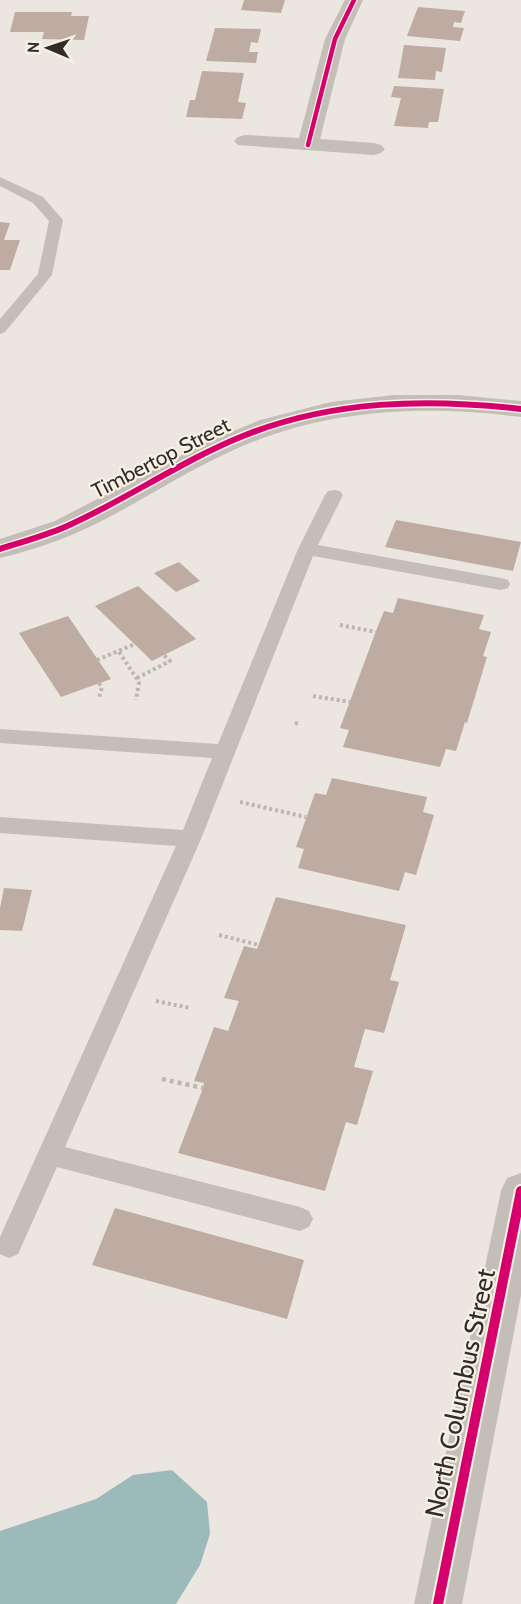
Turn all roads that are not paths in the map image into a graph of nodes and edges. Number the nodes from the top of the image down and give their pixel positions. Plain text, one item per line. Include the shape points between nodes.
1 (354, 0) edge
2 (245, 141) dead end
3 (308, 145) junction
4 (374, 149) dead end
5 (0, 181) edge
6 (2, 324) edge
7 (521, 409) edge
8 (334, 495) dead end
9 (0, 549) edge
10 (307, 549) junction
11 (501, 584) dead end
12 (0, 736) edge
13 (225, 752) junction
14 (0, 825) edge
15 (189, 838) junction
16 (50, 1154) junction
17 (521, 1191) edge
18 (300, 1219) dead end
19 (9, 1246) dead end
20 (438, 1604) edge

1 - 3 street via 335,39
2 - 3 street
3 - 4 street
5 - 6 lane via 38,200 56,220 45,275
7 - 9 street, Timbertop Street via 422,400 358,405 269,426 210,451 64,528
8 - 10 lane
10 - 11 lane
10 - 13 lane
12 - 13 lane
13 - 15 lane
14 - 15 lane
15 - 16 lane
16 - 18 lane
16 - 19 lane
17 - 20 street, North Columbus Street

